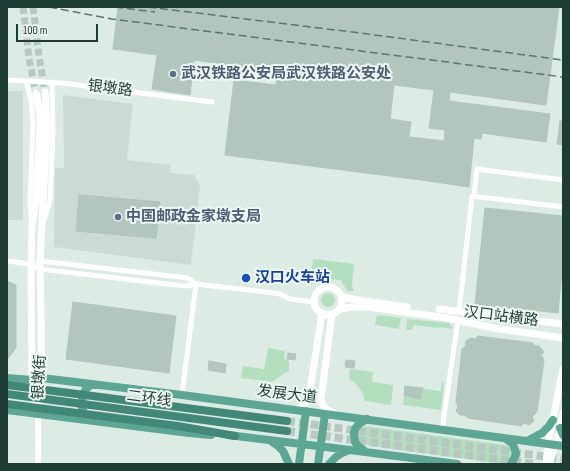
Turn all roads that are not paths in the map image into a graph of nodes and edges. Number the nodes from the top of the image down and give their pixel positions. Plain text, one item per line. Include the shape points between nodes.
1 (7, 80) edge
2 (26, 81) junction
3 (52, 82) junction
4 (45, 92) tunnel mouth
5 (36, 93) tunnel mouth
6 (212, 102) dead end
7 (563, 180) edge
8 (474, 196) junction
9 (563, 207) edge
10 (32, 226) junction
11 (42, 228) junction
12 (7, 261) edge
13 (40, 261) junction
14 (31, 264) junction
15 (40, 269) junction
16 (196, 284) junction
17 (342, 297) junction
18 (314, 302) junction
19 (407, 307) dead end
20 (340, 309) junction
21 (439, 309) dead end
22 (459, 312) junction
23 (322, 313) junction
24 (332, 314) junction
25 (458, 320) junction
26 (563, 324) edge
27 (563, 338) edge
28 (563, 369) edge
29 (7, 378) edge
30 (42, 378) junction
31 (32, 380) junction
32 (92, 384) junction
33 (7, 385) edge
34 (7, 394) edge
35 (182, 395) junction
36 (7, 404) edge
37 (7, 410) edge
38 (296, 410) junction
39 (306, 411) junction
40 (177, 412) junction
41 (38, 413) junction
42 (563, 413) edge
43 (325, 414) junction
44 (337, 415) junction
45 (367, 419) junction
46 (88, 420) junction
47 (553, 420) junction
48 (286, 421) tunnel mouth
49 (442, 430) junction
50 (287, 431) tunnel mouth
51 (562, 431) edge
52 (235, 436) junction
53 (506, 438) junction
54 (270, 440) junction
55 (528, 441) junction
56 (302, 444) junction
57 (556, 445) edge
58 (320, 447) junction
59 (350, 450) junction
60 (366, 452) junction
61 (330, 463) edge
62 (38, 464) edge
63 (289, 464) edge
64 (299, 464) edge
65 (318, 464) edge
66 (457, 464) edge
67 (511, 464) edge
68 (548, 464) edge

1 - 2 street, 银墩路
2 - 3 street, 银墩路
2 - 10 street via 34,124 30,200
3 - 6 street, 银墩路
3 - 11 street via 50,201
4 - 11 main road, 银墩街 via 47,127
5 - 10 main road, 银墩街 via 40,128
7 - 8 street via 477,169
8 - 9 street
8 - 22 street
10 - 14 main road, 银墩街
11 - 13 main road, 银墩街
12 - 14 street
13 - 14 street
13 - 15 main road, 银墩街
13 - 16 street via 188,278
14 - 15 street
14 - 31 main road, 银墩街
15 - 16 street via 187,286
15 - 30 main road, 银墩街
16 - 18 street via 280,294 290,299
16 - 35 street
17 - 18 main road via 335,288 324,287 317,292
17 - 19 main road
17 - 20 main road
18 - 23 main road
20 - 24 main road
20 - 25 main road via 368,307
21 - 22 main road, 汉口站横路
22 - 26 main road, 汉口站横路
23 - 24 main road
23 - 38 main road via 309,397 303,406
24 - 44 main road via 321,399 326,408
25 - 27 main road
25 - 49 street, 汉口站横路
28 - 47 main road
29 - 31 main road, 发展大道
30 - 31 main road, 发展大道
30 - 32 main road, 发展大道
30 - 41 main road, 银墩街
31 - 41 main road, 银墩街
32 - 35 main road, 发展大道
32 - 46 main road via 83,394 82,401 82,408
33 - 40 highway, 二环线
34 - 40 highway, 二环线
35 - 38 main road, 发展大道
36 - 52 highway
37 - 41 main road
38 - 39 main road, 发展大道
39 - 43 main road, 发展大道
39 - 56 main road
40 - 48 highway, 二环线
40 - 50 highway, 二环线
41 - 46 main road
41 - 62 street
42 - 51 main road
43 - 44 main road, 发展大道
43 - 58 main road
44 - 45 main road, 发展大道
45 - 49 main road, 发展大道
45 - 60 main road via 358,425 354,433 358,446
46 - 52 main road via 189,434
47 - 55 main road via 542,433
47 - 57 main road
49 - 53 main road, 发展大道
51 - 57 main road
52 - 54 main road
53 - 55 main road, 发展大道
53 - 67 main road via 513,444 516,453
54 - 56 main road
54 - 63 main road via 283,451
55 - 57 main road, 发展大道
56 - 58 main road
56 - 64 main road
57 - 68 main road
58 - 59 main road
58 - 65 main road
59 - 60 main road
59 - 61 main road via 342,452
60 - 66 main road

